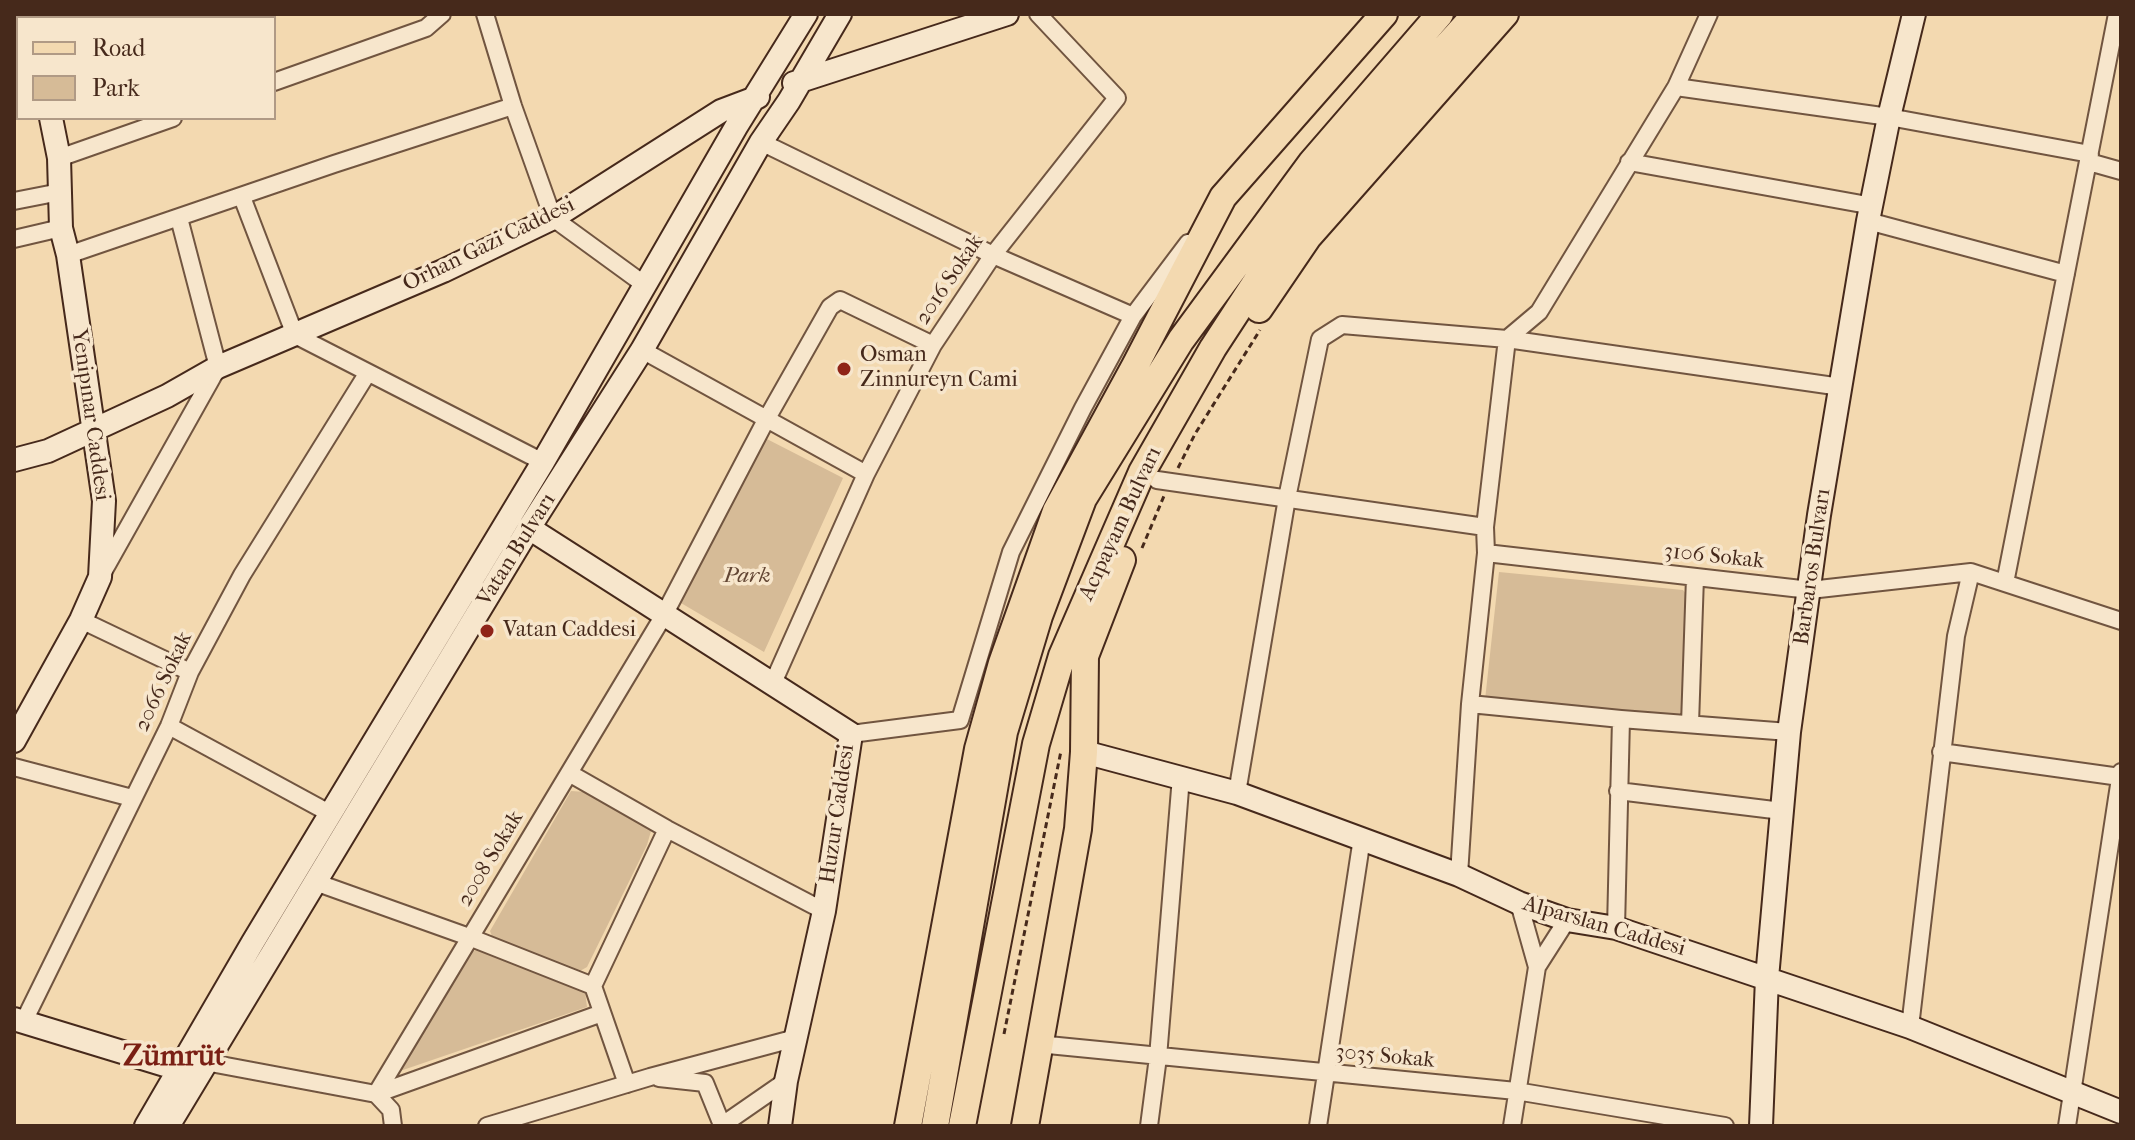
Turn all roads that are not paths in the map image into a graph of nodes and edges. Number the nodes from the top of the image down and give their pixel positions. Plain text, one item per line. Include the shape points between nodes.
1 (442, 14) edge
2 (485, 14) edge
3 (806, 14) edge
4 (840, 14) edge
5 (1007, 14) edge
6 (1038, 14) edge
7 (1384, 14) edge
8 (1440, 14) edge
9 (1476, 14) edge
10 (1505, 14) edge
11 (1709, 14) edge
12 (1914, 14) edge
13 (2117, 14) edge
14 (276, 81) edge
15 (800, 81) junction
16 (1676, 87) junction
17 (754, 98) junction
18 (513, 106) junction
19 (1889, 117) junction
20 (51, 120) edge
21 (167, 120) edge
22 (761, 142) junction
23 (59, 158) junction
24 (2089, 158) junction
25 (1629, 162) junction
26 (2121, 171) edge
27 (60, 192) junction
28 (242, 197) junction
29 (1223, 197) junction
30 (14, 201) edge
31 (1870, 214) junction
32 (179, 218) junction
33 (553, 218) junction
34 (61, 228) junction
35 (14, 239) edge
36 (68, 255) junction
37 (993, 255) junction
38 (2066, 274) junction
39 (645, 285) junction
40 (1133, 316) junction
41 (295, 335) junction
42 (1507, 339) junction
43 (933, 345) junction
44 (642, 350) junction
45 (218, 367) junction
46 (367, 374) junction
47 (1841, 387) junction
48 (766, 420) junction
49 (94, 430) junction
50 (14, 460) edge
51 (543, 462) junction
52 (866, 474) junction
53 (1164, 481) junction
54 (1287, 498) junction
55 (1485, 527) junction
56 (529, 528) junction
57 (1486, 553) junction
58 (1971, 572) junction
59 (100, 577) junction
60 (1695, 577) junction
61 (2005, 583) junction
62 (1810, 590) junction
63 (664, 615) junction
64 (81, 620) junction
65 (2121, 621) edge
66 (190, 672) junction
67 (773, 683) junction
68 (1470, 704) junction
69 (1621, 719) junction
70 (1690, 724) junction
71 (169, 726) junction
72 (1789, 732) junction
73 (851, 734) junction
74 (14, 741) edge
75 (1073, 748) junction
76 (1941, 752) junction
77 (14, 767) edge
78 (569, 773) junction
79 (2121, 775) edge
80 (1181, 777) junction
81 (1618, 791) junction
82 (1237, 793) junction
83 (132, 798) junction
84 (1782, 811) junction
85 (331, 814) junction
86 (667, 829) junction
87 (1362, 838) junction
88 (1459, 875) junction
89 (315, 882) junction
90 (1519, 903) junction
91 (824, 911) junction
92 (1567, 920) junction
93 (1616, 928) junction
94 (469, 937) junction
95 (1537, 967) junction
96 (1767, 978) junction
97 (593, 986) junction
98 (602, 1013) junction
99 (19, 1020) edge
100 (1910, 1027) junction
101 (796, 1038) junction
102 (1038, 1044) junction
103 (1158, 1057) junction
104 (205, 1062) junction
105 (178, 1069) junction
106 (1324, 1074) junction
107 (650, 1077) junction
108 (786, 1081) junction
109 (627, 1084) junction
110 (1516, 1091) junction
111 (2072, 1091) junction
112 (376, 1094) junction
113 (2121, 1112) edge
114 (146, 1126) edge
115 (168, 1126) edge
116 (393, 1126) edge
117 (487, 1126) edge
118 (721, 1126) edge
119 (780, 1126) edge
120 (908, 1126) edge
121 (935, 1126) edge
122 (962, 1126) edge
123 (1025, 1126) edge
124 (1149, 1126) edge
125 (1318, 1126) edge
126 (1512, 1126) edge
127 (1725, 1126) edge
128 (1761, 1126) edge
129 (2067, 1126) edge

1 - 14 street via 426,28
2 - 18 street
3 - 17 street, Vatan Bulvarı
4 - 15 street, Vatan Bulvarı
5 - 15 street, Orhan Gazi Caddesi
6 - 37 street, 2016 Sokak via 1117,98
7 - 29 main road
8 - 121 main road, Acıpayam Bulvarı via 1312,162 1265,225 1181,340 1083,499 1039,616 1004,732
9 - 122 main road, Acıpayam Bulvarı via 1318,187 1213,348 1142,472 1062,656 1036,744
10 - 53 main road via 1308,237 1225,359
11 - 16 street
12 - 19 street, Barbaros Bulvarı
13 - 24 street
15 - 17 street, Orhan Gazi Caddesi
15 - 22 street, Vatan Bulvarı
16 - 19 street
16 - 25 street
17 - 33 street, Orhan Gazi Caddesi via 721,111
17 - 39 street, Vatan Bulvarı
18 - 28 street
18 - 33 street
19 - 24 street
19 - 31 street, Barbaros Bulvarı
20 - 23 street, Yenipınar Caddesi
21 - 23 street
22 - 37 street
22 - 44 street, Vatan Bulvarı
23 - 27 street, Yenipınar Caddesi
24 - 26 street
24 - 38 street
25 - 31 street
25 - 42 street via 1539,312
27 - 30 street
27 - 34 street, Yenipınar Caddesi
28 - 32 street
28 - 41 street
29 - 40 street
29 - 120 main road via 1056,511 1002,663 978,749
31 - 38 street
31 - 47 street, Barbaros Bulvarı
32 - 36 street
32 - 45 street
33 - 39 street
33 - 41 street, Orhan Gazi Caddesi
34 - 35 street
34 - 36 street, Yenipınar Caddesi
36 - 49 street, Yenipınar Caddesi
37 - 40 street
37 - 43 street, 2016 Sokak
38 - 61 street
39 - 51 street, Vatan Bulvarı
40 - 73 street via 1011,552 960,720
41 - 45 street, Orhan Gazi Caddesi
41 - 46 street
42 - 47 street
42 - 54 street via 1342,325 1320,339
42 - 55 street
43 - 48 street, 2008 Sokak via 840,300 830,307
43 - 52 street, 2016 Sokak
44 - 48 street
44 - 56 street, Vatan Bulvarı
45 - 49 street, Orhan Gazi Caddesi
45 - 59 street
46 - 51 street
46 - 66 street, 2066 Sokak via 242,575
47 - 62 street, Barbaros Bulvarı
48 - 52 street
48 - 63 street, 2008 Sokak
49 - 50 street, Orhan Gazi Caddesi
49 - 59 street, Yenipınar Caddesi via 104,501
51 - 85 street, Vatan Bulvarı
52 - 67 street, 2016 Sokak
53 - 54 street
53 - 75 main road via 1140,515 1085,656
54 - 55 street
54 - 82 street
55 - 57 street
56 - 63 street, Huzur Caddesi
56 - 89 street, Vatan Bulvarı
57 - 60 street, 3106 Sokak
57 - 68 street
58 - 61 street, 3106 Sokak
58 - 62 street, 3106 Sokak
58 - 76 street via 1956,636
59 - 64 street, Yenipınar Caddesi
60 - 62 street, 3106 Sokak
60 - 70 street
61 - 65 street, 3106 Sokak
62 - 72 street, Barbaros Bulvarı
63 - 67 street, Huzur Caddesi
63 - 78 street, 2008 Sokak
64 - 66 street
64 - 74 street, Yenipınar Caddesi
66 - 71 street, 2066 Sokak
67 - 73 street, Huzur Caddesi
68 - 69 street
68 - 88 street
69 - 70 street
69 - 81 street
70 - 72 street
71 - 83 street, 2066 Sokak
71 - 85 street
72 - 84 street, Barbaros Bulvarı
73 - 91 street, Huzur Caddesi
75 - 80 street, Alparslan Caddesi
75 - 102 main road via 1078,829
76 - 79 street
76 - 100 street
77 - 83 street
78 - 86 street
78 - 94 street, 2008 Sokak
79 - 111 street
80 - 82 street, Alparslan Caddesi
80 - 103 street
81 - 84 street
81 - 93 street
82 - 87 street, Alparslan Caddesi
83 - 99 street, 2066 Sokak
84 - 96 street, Barbaros Bulvarı
85 - 105 street, Vatan Bulvarı
86 - 91 street
86 - 97 street
87 - 88 street, Alparslan Caddesi
87 - 106 street
88 - 90 street, Alparslan Caddesi
89 - 94 street
89 - 104 street, Vatan Bulvarı
90 - 92 street, Alparslan Caddesi
90 - 95 street
91 - 101 street, Huzur Caddesi
92 - 93 street, Alparslan Caddesi
92 - 95 street
93 - 96 street, Alparslan Caddesi
94 - 97 street
94 - 112 street, 2008 Sokak
95 - 110 street
96 - 100 street, Alparslan Caddesi
96 - 128 street, Barbaros Bulvarı
97 - 98 street
98 - 109 street
98 - 112 street
99 - 105 street
100 - 111 street, Alparslan Caddesi
101 - 107 street
101 - 108 street, Huzur Caddesi
102 - 103 street, 3035 Sokak
102 - 123 main road
103 - 106 street, 3035 Sokak
103 - 124 street
104 - 112 street
104 - 115 street, Vatan Bulvarı
105 - 114 street, Vatan Bulvarı
106 - 110 street, 3035 Sokak
106 - 125 street
107 - 109 street
107 - 118 street via 705,1083
108 - 118 street
108 - 119 street, Huzur Caddesi
109 - 117 street
110 - 126 street
110 - 127 street, 3035 Sokak
111 - 113 street, Alparslan Caddesi
111 - 129 street
112 - 116 street via 391,1110

